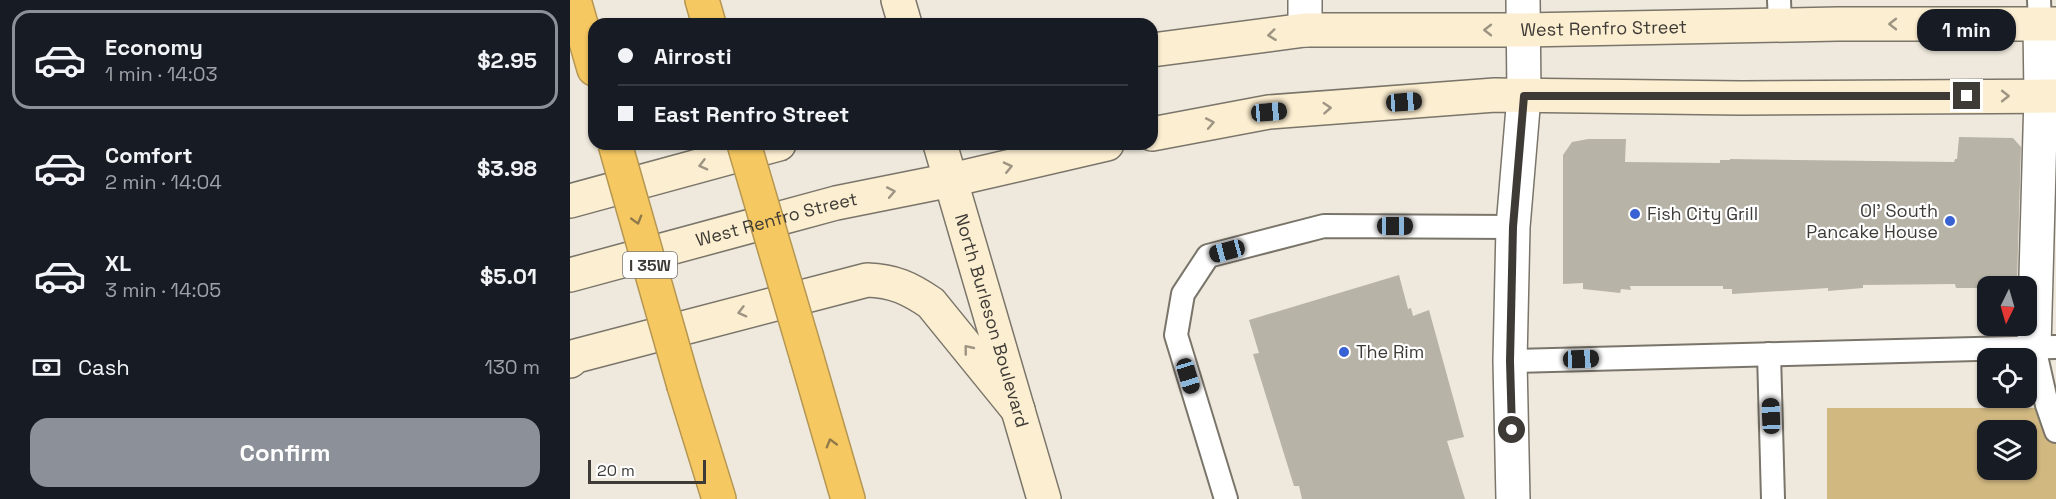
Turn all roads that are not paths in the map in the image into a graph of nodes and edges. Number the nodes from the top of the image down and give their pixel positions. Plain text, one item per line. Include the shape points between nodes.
1 (574, 0) edge
2 (898, 0) edge
3 (1780, 12) edge
4 (1305, 15) edge
5 (1523, 15) edge
6 (2045, 16) edge
7 (903, 18) edge
8 (588, 49) edge
9 (1158, 49) edge
10 (1524, 96) junction
11 (2049, 96) edge
12 (1158, 133) edge
13 (617, 150) edge
14 (746, 150) edge
15 (757, 150) edge
16 (942, 150) edge
17 (1081, 150) edge
18 (951, 180) junction
19 (570, 201) edge
20 (1513, 227) junction
21 (570, 275) edge
22 (2045, 347) edge
23 (1769, 354) junction
24 (570, 361) edge
25 (1510, 361) junction
26 (684, 386) junction
27 (1018, 411) junction
28 (2056, 431) edge
29 (705, 499) edge
30 (719, 499) edge
31 (848, 499) edge
32 (1044, 499) edge
33 (1226, 499) edge
34 (1513, 499) edge
35 (1773, 499) edge

1 - 8 highway
2 - 7 main road
3 - 5 main road, West Renfro Street
6 -> 3 main road, West Renfro Street
5 -> 4 main road, West Renfro Street
4 -> 9 main road, West Renfro Street
5 - 10 street
6 - 11 street
10 -> 11 main road
12 -> 10 main road via 1269,112
10 - 20 street
11 - 22 street
13 -> 26 highway, I 35W, bridge
31 -> 14 highway, bridge
15 -> 19 main road
16 - 18 main road, North Burleson Boulevard
18 -> 17 main road, West Renfro Street
21 -> 18 main road, West Renfro Street via 836,203
18 - 27 main road, North Burleson Boulevard
20 - 25 street
20 - 33 lane via 1324,226 1208,256 1183,294 1176,335
22 - 23 lane
22 - 28 lane via 2047,405
23 - 25 lane
23 - 35 lane
27 -> 24 main road via 931,303 889,281 867,280 835,288 576,356
25 - 34 street
26 - 29 highway
26 - 30 highway, I 35W
27 - 32 main road, North Burleson Boulevard

